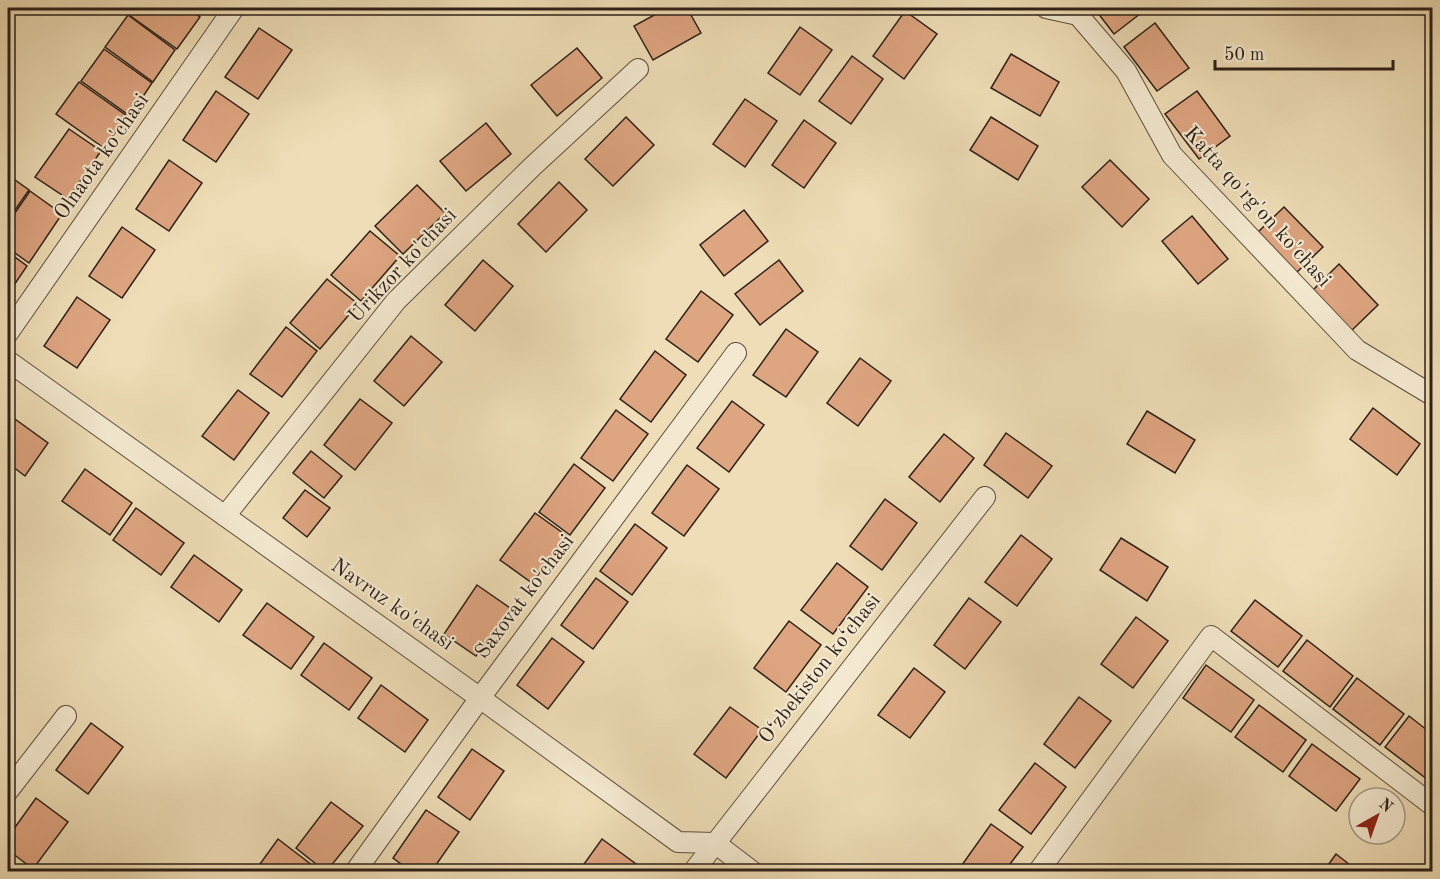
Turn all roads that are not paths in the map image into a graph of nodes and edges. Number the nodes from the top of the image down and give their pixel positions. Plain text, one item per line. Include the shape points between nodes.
1 (234, 8) edge
2 (1046, 8) edge
3 (638, 69) dead end
4 (8, 333) edge
5 (736, 353) dead end
6 (8, 361) edge
7 (1432, 395) edge
8 (985, 497) dead end
9 (225, 516) junction
10 (480, 698) junction
11 (66, 716) dead end
12 (8, 791) edge
13 (1432, 805) edge
14 (714, 843) junction
15 (355, 872) edge
16 (693, 872) edge
17 (753, 872) edge
18 (1038, 872) edge

1 - 4 street, Olnaota ko'chasi
2 - 7 street, Katta qo'rg'on ko'chasi via 1078,15 1126,71 1172,155 1357,350
3 - 9 street, Urikzor ko'chasi via 396,301
5 - 10 street, Saxovat ko'chasi
6 - 9 street, Navruz ko'chasi
8 - 14 street, O‘zbekiston ko‘chasi
9 - 10 street, Navruz ko'chasi
10 - 14 street, Navruz ko'chasi via 678,842
10 - 15 street, Saxovat ko'chasi
11 - 12 street
13 - 18 street via 1211,636
14 - 16 street, O‘zbekiston ko‘chasi
14 - 17 street

